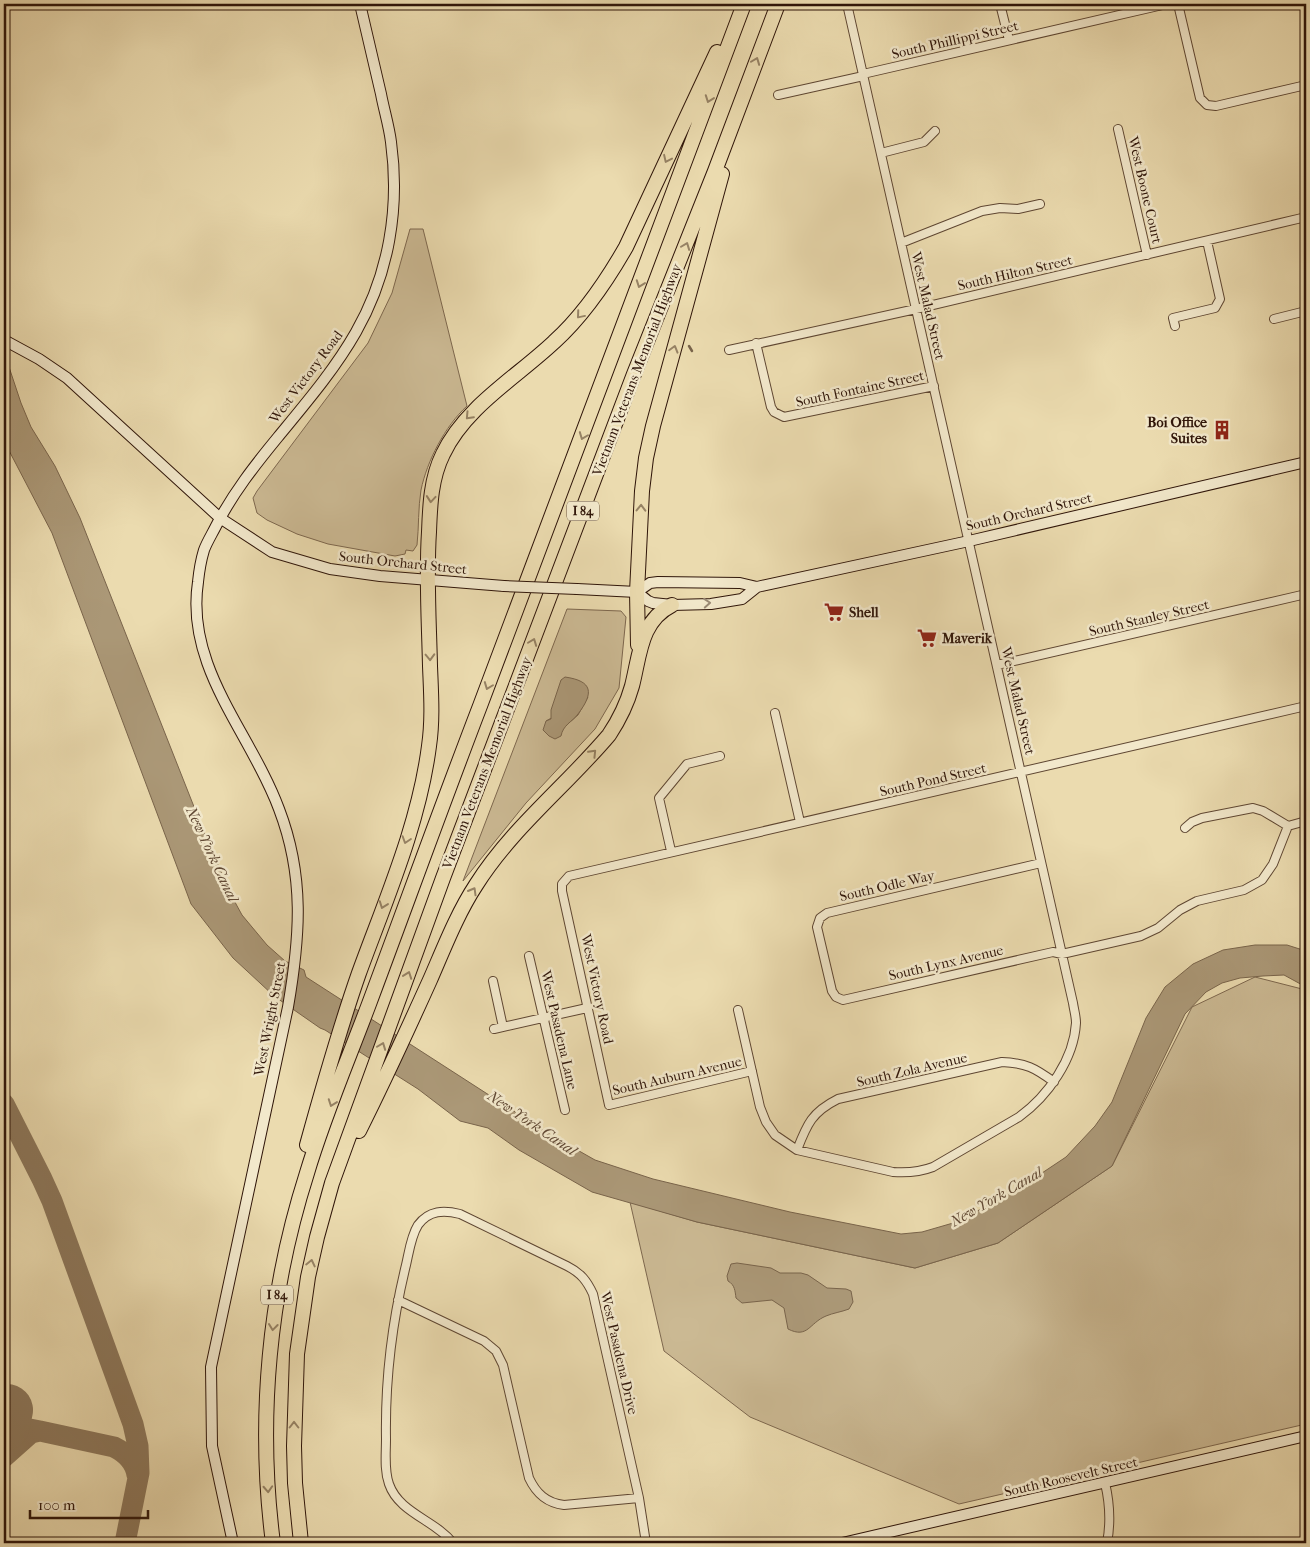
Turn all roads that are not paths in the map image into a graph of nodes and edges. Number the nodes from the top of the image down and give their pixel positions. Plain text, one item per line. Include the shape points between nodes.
1 (360, 4) edge
2 (740, 4) edge
3 (744, 4) edge
4 (778, 4) edge
5 (847, 4) edge
6 (1000, 4) edge
7 (1167, 4) edge
8 (1178, 4) edge
9 (1009, 40) junction
10 (863, 74) junction
11 (1306, 85) edge
12 (746, 89) junction
13 (778, 95) dead end
14 (1118, 129) dead end
15 (935, 131) dead end
16 (881, 153) junction
17 (1040, 204) dead end
18 (1306, 217) edge
19 (1207, 241) junction
20 (901, 243) junction
21 (1147, 255) junction
22 (916, 309) junction
23 (1306, 311) edge
24 (1274, 319) dead end
25 (1175, 326) dead end
26 (4, 340) edge
27 (756, 343) junction
28 (729, 350) dead end
29 (934, 386) junction
30 (1306, 462) edge
31 (220, 518) junction
32 (968, 541) junction
33 (428, 580) junction
34 (757, 587) junction
35 (637, 592) junction
36 (1306, 594) edge
37 (672, 605) junction
38 (638, 653) junction
39 (997, 666) junction
40 (1306, 706) edge
41 (775, 713) dead end
42 (720, 756) dead end
43 (1021, 772) junction
44 (1306, 820) edge
45 (800, 822) junction
46 (1288, 826) junction
47 (1185, 828) dead end
48 (671, 851) junction
49 (1041, 863) junction
50 (566, 879) joint
51 (1062, 954) junction
52 (529, 956) dead end
53 (493, 981) dead end
54 (836, 997) joint
55 (587, 1008) junction
56 (738, 1010) dead end
57 (543, 1018) junction
58 (503, 1027) junction
59 (494, 1029) dead end
60 (752, 1071) junction
61 (379, 1075) junction
62 (1054, 1082) junction
63 (609, 1105) joint
64 (565, 1110) dead end
65 (798, 1150) junction
66 (284, 1255) junction
67 (398, 1300) junction
68 (1306, 1436) edge
69 (1105, 1483) junction
70 (639, 1498) junction
71 (233, 1543) edge
72 (273, 1543) edge
73 (301, 1543) edge
74 (453, 1543) edge
75 (646, 1543) edge
76 (842, 1543) edge
77 (1107, 1543) edge

1 - 31 main road, West Victory Road via 392,148 394,210 385,263 377,288 352,338 331,371 241,483
2 -> 33 highway via 611,274 594,299 555,342 456,430 443,453 432,489
3 -> 66 highway, Vietnam Veterans Memorial Highway / I 84 via 348,1057 309,1166
12 -> 4 highway, Vietnam Veterans Memorial Highway / I 84
5 - 10 street, West Malad Street
6 - 9 street
7 - 9 street, South Phillippi Street
8 - 11 street via 1200,98 1206,105 1216,106
9 - 10 street, South Phillippi Street
10 - 13 street, South Phillippi Street
10 - 16 street, West Malad Street
35 -> 12 highway via 646,458
61 -> 12 highway, Vietnam Veterans Memorial Highway / I 84 via 392,1020 443,878
14 - 21 street, West Boone Court
15 - 16 street via 924,142
16 - 20 street, West Malad Street
17 - 20 street via 982,212
18 - 19 street, South Hilton Street
19 - 21 street, South Hilton Street
19 - 25 street via 1220,300 1215,308 1173,318
20 - 22 street, West Malad Street
21 - 22 street, South Hilton Street
22 - 27 street, South Hilton Street
22 - 29 street, West Malad Street
23 - 24 street
26 - 31 main road, South Orchard Street via 67,378
27 - 28 street, South Hilton Street
27 - 29 street, South Fontaine Street via 771,407 784,417
29 - 32 street, West Malad Street
30 - 32 main road, South Orchard Street
31 - 33 main road, South Orchard Street via 272,552 330,569
31 - 71 main road, West Wright Street via 205,548 195,605 197,629 209,672 267,778 280,809 296,869 298,900 298,932 288,1008 211,1367 212,1446
32 - 34 main road, South Orchard Street
32 - 39 street, West Malad Street
33 - 35 main road, South Orchard Street, bridge
33 -> 66 highway via 432,701 430,743 422,788 334,1048 305,1152
34 - 35 main road, South Orchard Street via 740,583 658,582 650,583
37 -> 34 main road, South Orchard Street via 742,599
35 - 37 main road, South Orchard Street via 648,601
35 - 38 highway
36 - 39 street, South Stanley Street
37 - 38 highway via 655,617
61 -> 38 highway via 407,1030 475,886 492,861 598,748 618,720 632,687
39 - 43 street, West Malad Street
40 - 43 street, South Pond Street
41 - 45 street
42 - 48 street via 686,764 659,798
43 - 45 street, South Pond Street
43 - 49 street, West Malad Street
44 - 46 street
45 - 48 street, South Pond Street
46 - 47 street via 1253,808 1202,818
46 - 51 street, South Lynx Avenue via 1273,864 1262,880 1244,890 1197,901 1141,936
48 - 50 street, South Pond Street via 574,873
49 - 51 street, West Malad Street
49 - 54 street, South Odle Way via 827,913 820,918 817,927
50 - 55 street, West Victory Road via 562,891
51 - 54 street, South Lynx Avenue via 1053,952 843,1000
51 - 62 street, West Malad Street via 1076,1021 1073,1038
52 - 57 street, West Pasadena Lane
53 - 58 street
55 - 57 street
55 - 63 street, West Victory Road
56 - 60 street
57 - 58 street
57 - 64 street, West Pasadena Lane
58 - 59 street
60 - 63 street, South Auburn Avenue
60 - 65 street via 766,1122 775,1135
73 -> 61 highway, I 84 via 295,1483 294,1418 297,1354 308,1278 332,1182
62 - 65 street via 1041,1099 1019,1117 922,1171 892,1172
62 - 65 street, South Zola Avenue via 1035,1068 1002,1062 838,1099 816,1113 806,1125
66 -> 72 highway, Vietnam Veterans Memorial Highway / I 84 via 273,1320 268,1378 267,1469
67 - 70 street via 484,1341 496,1351 503,1365 528,1478 534,1490 554,1504 564,1505
67 - 70 street, West Pasadena Drive via 413,1236 419,1224 432,1214 445,1211 460,1214 578,1272 593,1294
67 - 74 street via 386,1401 386,1473 390,1486 404,1505
68 - 69 main road, South Roosevelt Street
69 - 76 main road, South Roosevelt Street
69 - 77 street via 1110,1525
70 - 75 street, West Pasadena Drive

